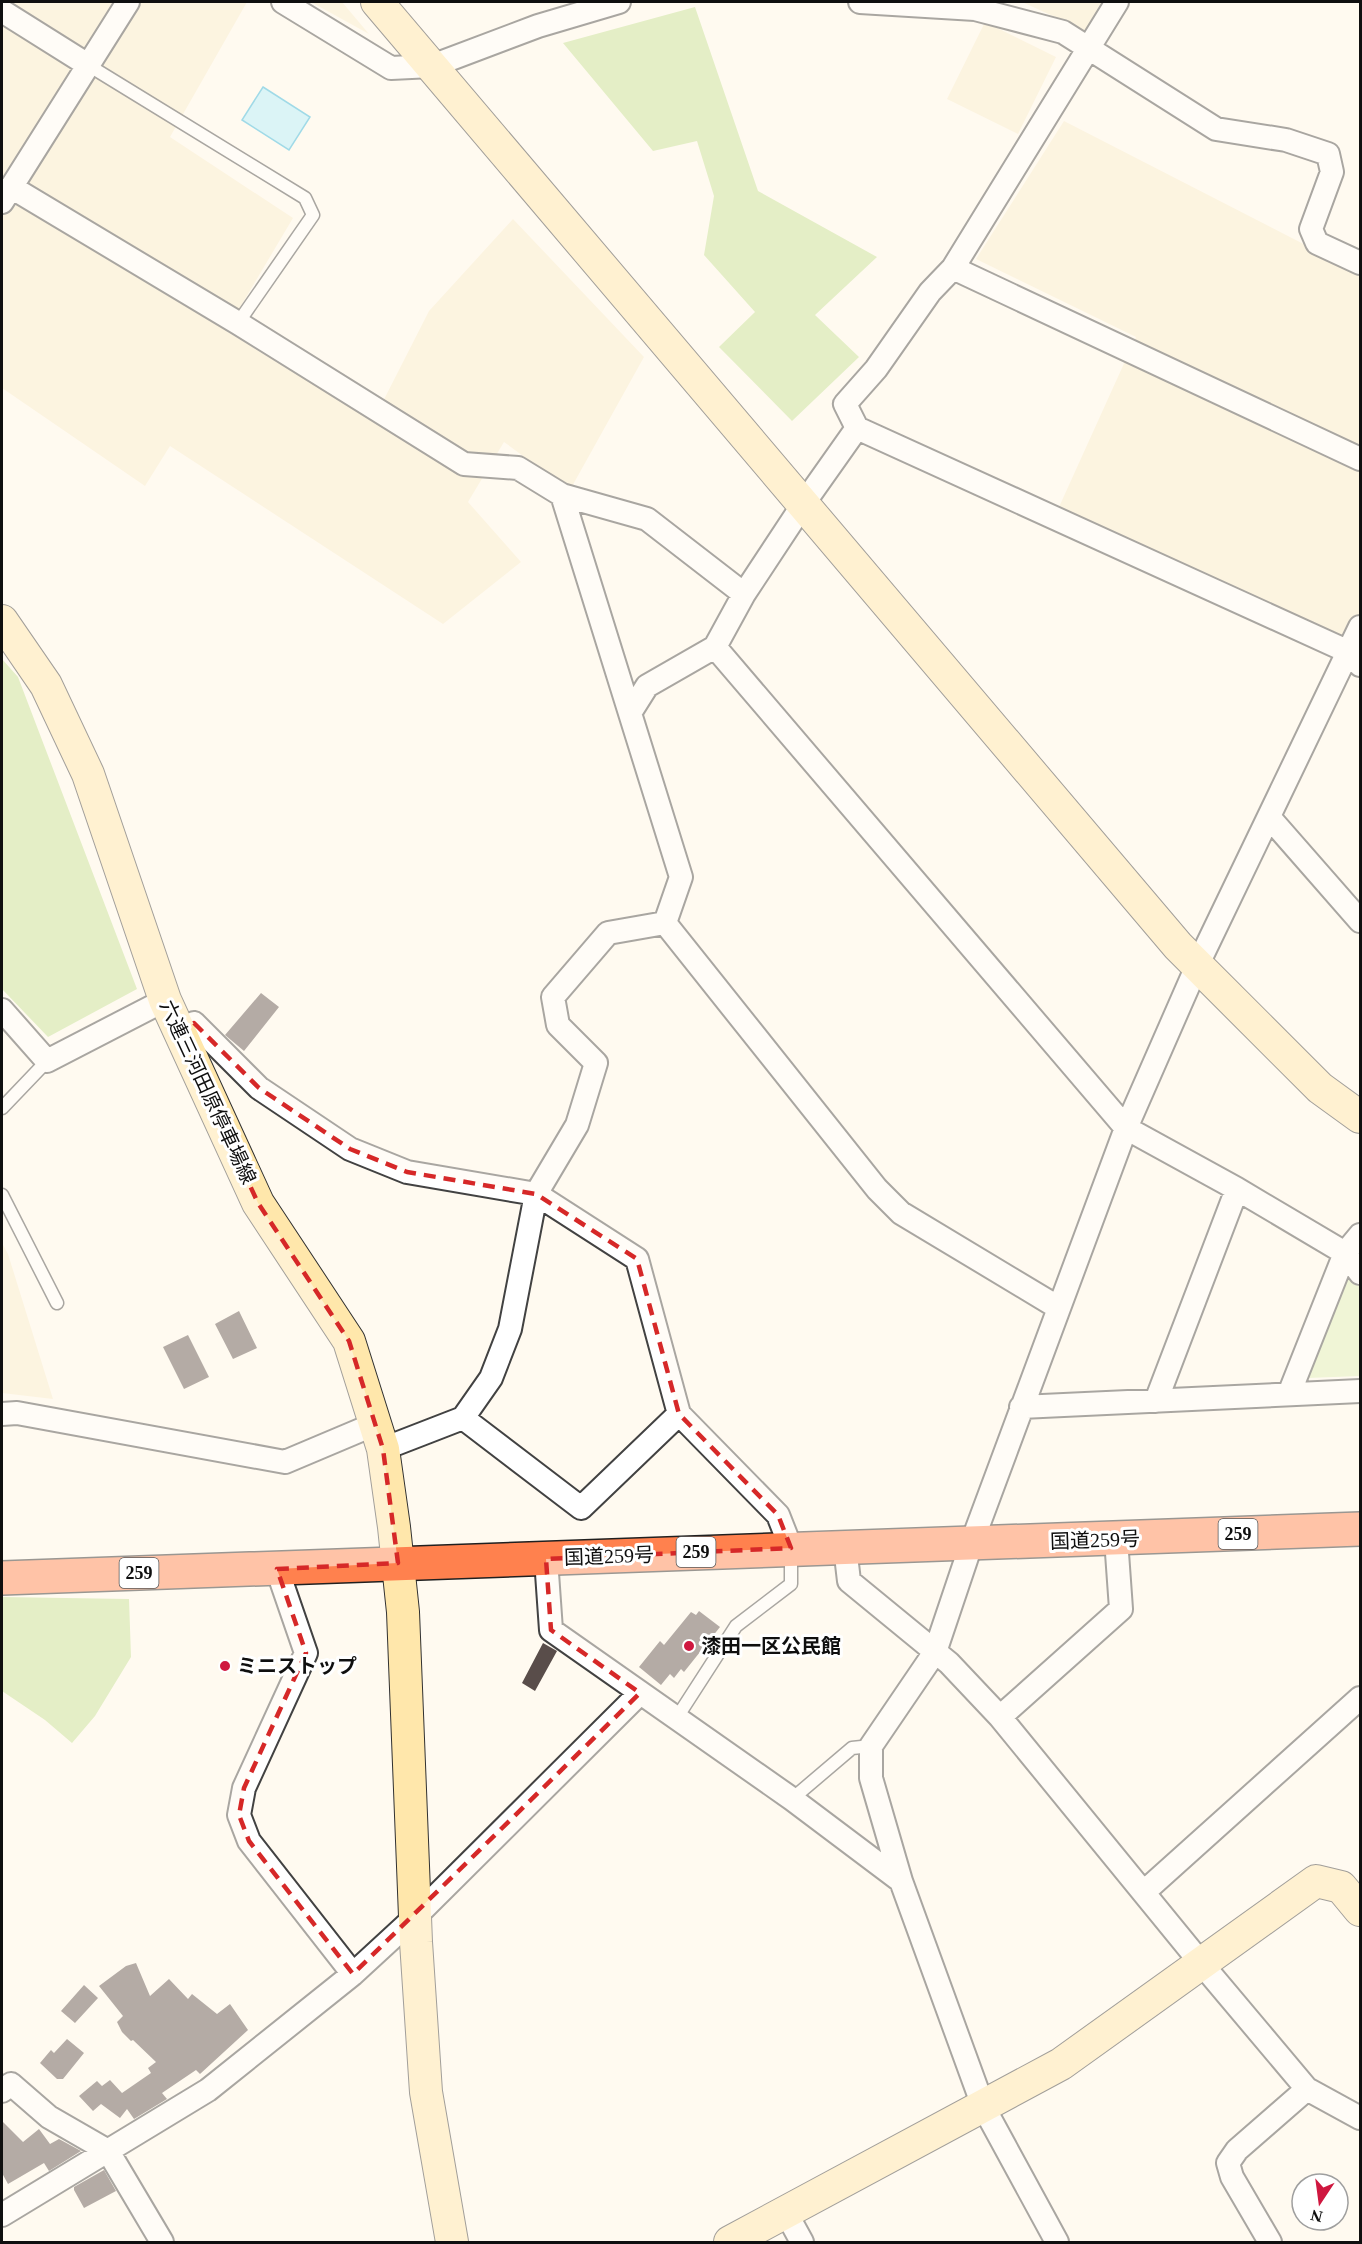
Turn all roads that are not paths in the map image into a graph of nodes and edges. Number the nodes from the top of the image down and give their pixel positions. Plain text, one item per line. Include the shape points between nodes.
1 (128, 2) edge
2 (283, 2) edge
3 (377, 2) edge
4 (619, 2) edge
5 (860, 2) edge
6 (1118, 2) edge
7 (973, 5) edge
8 (2, 10) edge
9 (1089, 49) junction
10 (88, 65) junction
11 (432, 66) junction
12 (6, 195) edge
13 (1360, 263) edge
14 (952, 268) junction
15 (238, 323) junction
16 (857, 428) junction
17 (1360, 459) edge
18 (562, 495) junction
19 (804, 503) junction
20 (744, 594) junction
21 (2, 621) edge
22 (1360, 627) edge
23 (715, 647) junction
24 (1355, 658) edge
25 (630, 713) junction
26 (1269, 818) junction
27 (1360, 921) edge
28 (665, 923) junction
29 (1197, 966) junction
30 (165, 1000) junction
31 (2, 1010) edge
32 (179, 1032) junction
33 (47, 1060) junction
34 (2, 1108) edge
35 (1360, 1117) edge
36 (1126, 1128) junction
37 (1237, 1189) junction
38 (536, 1194) junction
39 (2, 1195) edge
40 (1360, 1235) edge
41 (1345, 1253) junction
42 (1360, 1274) edge
43 (57, 1303) dead end
44 (1059, 1308) junction
45 (1360, 1391) edge
46 (1289, 1394) junction
47 (1156, 1401) junction
48 (1022, 1407) junction
49 (2, 1414) edge
50 (679, 1414) junction
51 (463, 1418) junction
52 (379, 1436) junction
53 (1360, 1529) edge
54 (1116, 1539) junction
55 (972, 1542) junction
56 (845, 1547) junction
57 (791, 1548) junction
58 (546, 1559) junction
59 (398, 1563) junction
60 (277, 1569) junction
61 (2, 1578) edge
62 (935, 1652) junction
63 (640, 1693) junction
64 (1360, 1698) edge
65 (1000, 1717) junction
66 (676, 1719) junction
67 (871, 1746) junction
68 (792, 1799) junction
69 (901, 1881) junction
70 (1144, 1892) junction
71 (1360, 1910) edge
72 (416, 1916) junction
73 (1201, 1964) junction
74 (353, 1974) junction
75 (1308, 2089) junction
76 (2, 2091) edge
77 (982, 2106) junction
78 (1360, 2118) edge
79 (108, 2151) junction
80 (785, 2211) junction
81 (2, 2215) edge
82 (154, 2240) edge
83 (452, 2242) edge
84 (730, 2242) edge
85 (802, 2242) edge
86 (1057, 2242) edge
87 (1270, 2242) edge

1 - 10 street
2 - 11 street via 391,68
3 - 11 street
4 - 11 street via 538,26
5 - 7 street
6 - 9 street
7 - 9 street via 1063,32
8 - 10 street
9 - 13 street via 1216,129 1286,140 1328,154 1332,172 1311,229 1317,243
9 - 14 street
10 - 12 street
10 - 15 lane via 305,198 313,215
11 - 19 street
12 - 15 street
14 - 16 street via 845,404
14 - 17 street
15 - 18 street via 464,464 518,468
16 - 19 street
16 - 24 street
18 - 20 street via 647,519
18 - 25 street
19 - 20 street
19 - 29 street
20 - 23 street
21 - 30 street, 六連三河田原停車場線 via 45,685 87,774
22 - 24 street
23 - 25 street via 647,686
23 - 36 street
24 - 26 street
25 - 28 street via 681,877
26 - 27 street
26 - 29 street
28 - 38 street via 608,933 553,997 558,1025 596,1063 577,1125
28 - 44 street via 877,1189 901,1213
29 - 35 street via 1320,1088
29 - 36 street
30 - 32 street, 六連三河田原停車場線
30 - 33 street
31 - 33 street
32 - 38 street via 194,1023 259,1088 350,1149 407,1172
32 - 52 street, 六連三河田原停車場線 via 258,1203 349,1341
33 - 34 lane
36 - 37 street
36 - 44 street
37 - 41 street
37 - 47 street
38 - 50 street via 637,1259
38 - 51 street via 510,1329 491,1378
39 - 43 lane
40 - 41 street
41 - 42 street
41 - 46 street
44 - 48 street
45 - 46 street
46 - 47 street
47 - 48 street
48 - 55 street
49 - 52 street via 17,1413 285,1462
50 - 51 street via 581,1508
50 - 57 street via 778,1515
51 - 52 street
52 - 59 street, 六連三河田原停車場線
53 - 54 highway, 国道259号 / 259
54 - 55 highway, 国道259号 / 259
54 - 65 street via 1121,1609
55 - 56 highway, 国道259号 / 259
55 - 62 street
56 - 57 highway, 国道259号 / 259
56 - 62 street via 849,1581
57 - 58 highway, 国道259号 / 259
57 - 66 lane via 791,1584 736,1626
58 - 59 highway, 国道259号 / 259
58 - 63 street via 551,1630
59 - 60 highway, 国道259号 / 259
59 - 72 street, 六連三河田原停車場線
60 - 61 highway, 国道259号 / 259
60 - 74 street via 306,1653 244,1788 239,1815 249,1841
62 - 65 street
62 - 67 street
63 - 66 street
63 - 72 street
64 - 70 street
65 - 70 street
66 - 68 street
67 - 68 lane via 852,1748
67 - 69 street via 871,1778
68 - 69 street
69 - 77 street
70 - 73 street
71 - 73 street via 1341,1887 1316,1881
72 - 74 street
72 - 83 street, 六連三河田原停車場線 via 426,2092
73 - 75 street
73 - 77 street via 1061,2064
74 - 79 street via 208,2090
75 - 78 street
75 - 87 street via 1237,2150 1228,2163 1232,2177
76 - 79 street via 11,2084 49,2117
77 - 80 street
77 - 86 street
79 - 81 street
79 - 82 street
80 - 84 street
80 - 85 street

